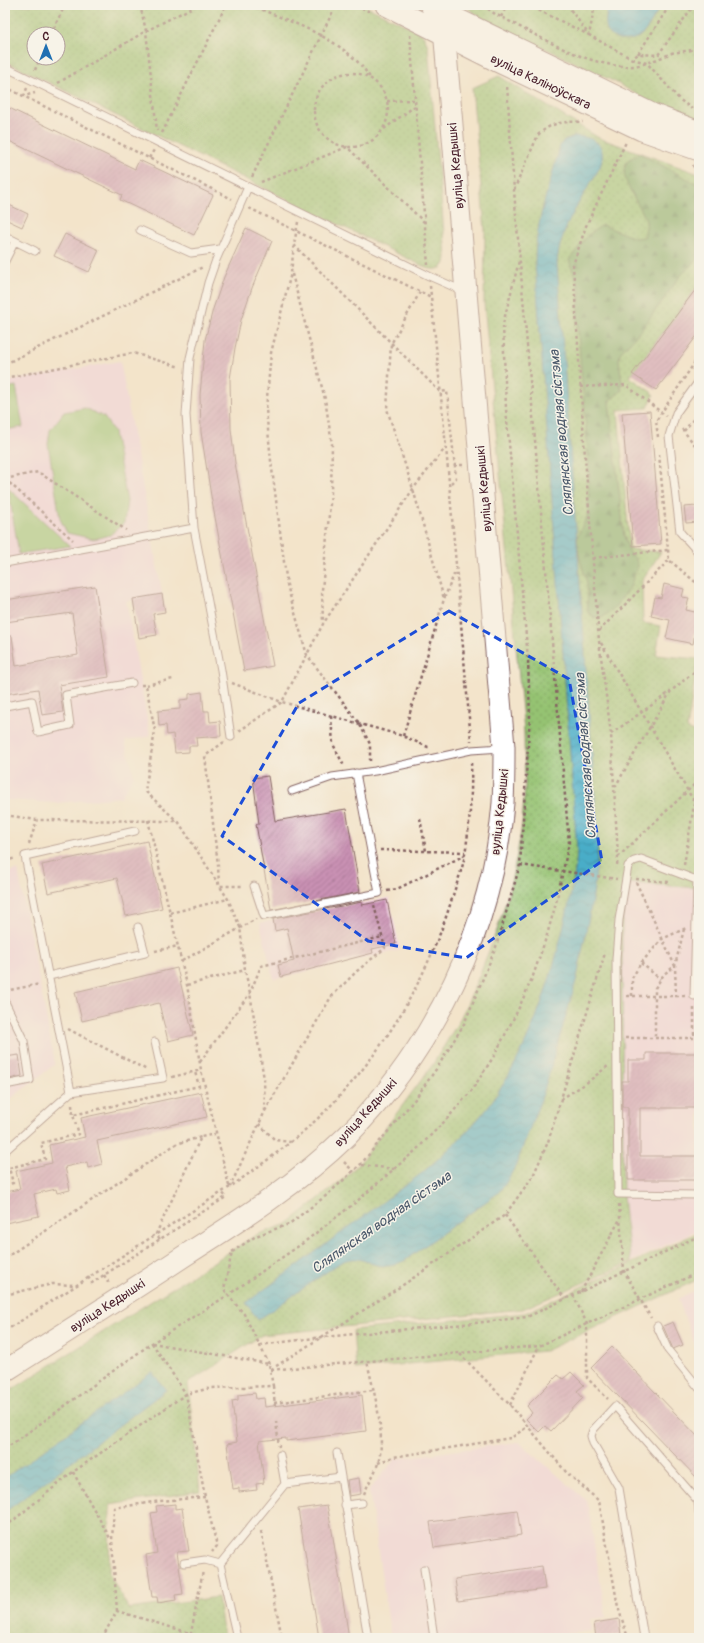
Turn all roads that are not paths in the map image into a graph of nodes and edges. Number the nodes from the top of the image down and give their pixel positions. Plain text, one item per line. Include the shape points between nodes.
1 (438, 7) edge
2 (381, 10) edge
3 (445, 33) junction
4 (5, 67) edge
5 (699, 132) edge
6 (696, 156) edge
7 (248, 187) junction
8 (140, 230) dead end
9 (5, 236) edge
10 (15, 241) junction
11 (220, 249) junction
12 (35, 250) dead end
13 (5, 261) edge
14 (465, 291) junction
15 (699, 381) edge
16 (194, 528) junction
17 (699, 553) edge
18 (8, 563) edge
19 (132, 684) road end
20 (5, 706) edge
21 (231, 737) road end
22 (504, 748) junction
23 (352, 773) junction
24 (292, 791) dead end
25 (135, 831) dead end
26 (698, 882) edge
27 (254, 886) road end
28 (138, 927) dead end
29 (50, 979) junction
30 (694, 996) road end
31 (5, 1002) edge
32 (155, 1042) dead end
33 (5, 1085) edge
34 (72, 1092) junction
35 (5, 1151) edge
36 (699, 1195) edge
37 (657, 1326) road end
38 (5, 1370) edge
39 (699, 1388) edge
40 (337, 1453) dead end
41 (280, 1455) road end
42 (340, 1477) junction
43 (285, 1484) junction
44 (362, 1503) road end
45 (345, 1505) junction
46 (699, 1512) edge
47 (184, 1563) dead end
48 (220, 1564) junction
49 (424, 1569) dead end
50 (237, 1638) edge
51 (368, 1638) edge
52 (434, 1638) edge
53 (644, 1638) edge

1 - 3 street, вуліца Кедышкі
1 - 5 street, вуліца Каліноўскага via 652,114
2 - 3 street, вуліца Каліноўскага
3 - 6 street, вуліца Каліноўскага
3 - 14 street, вуліца Кедышкі
4 - 7 lane
7 - 11 lane
7 - 14 lane via 429,276
8 - 11 lane via 190,253
9 - 10 lane
10 - 12 lane
10 - 13 lane
11 - 16 lane via 190,358 186,415
14 - 22 street, вуліца Кедышкі
15 - 17 lane via 676,413 669,436 680,532
16 - 18 lane
16 - 21 lane
19 - 20 lane via 66,696 70,725 38,732 32,701
22 - 23 lane via 471,750
22 - 38 street, вуліца Кедышкі via 503,802 498,844 471,942 459,974 435,1022 380,1098 332,1149 273,1197
23 - 24 lane
23 - 27 lane via 370,850 376,894 264,916
25 - 29 lane via 25,856
26 - 30 lane
26 - 36 lane via 641,859 628,866 619,920 616,959 618,1194
28 - 29 lane via 145,953
29 - 34 lane
31 - 33 lane via 24,1041 30,1080
32 - 34 lane via 163,1078
34 - 35 lane
37 - 39 lane via 668,1350
40 - 42 lane
41 - 43 lane
42 - 43 lane
42 - 45 lane
43 - 48 lane
44 - 45 lane
45 - 51 lane
46 - 53 lane via 698,1501 615,1406 593,1430 591,1436 619,1488
47 - 48 lane via 205,1560
48 - 50 lane
49 - 52 lane

